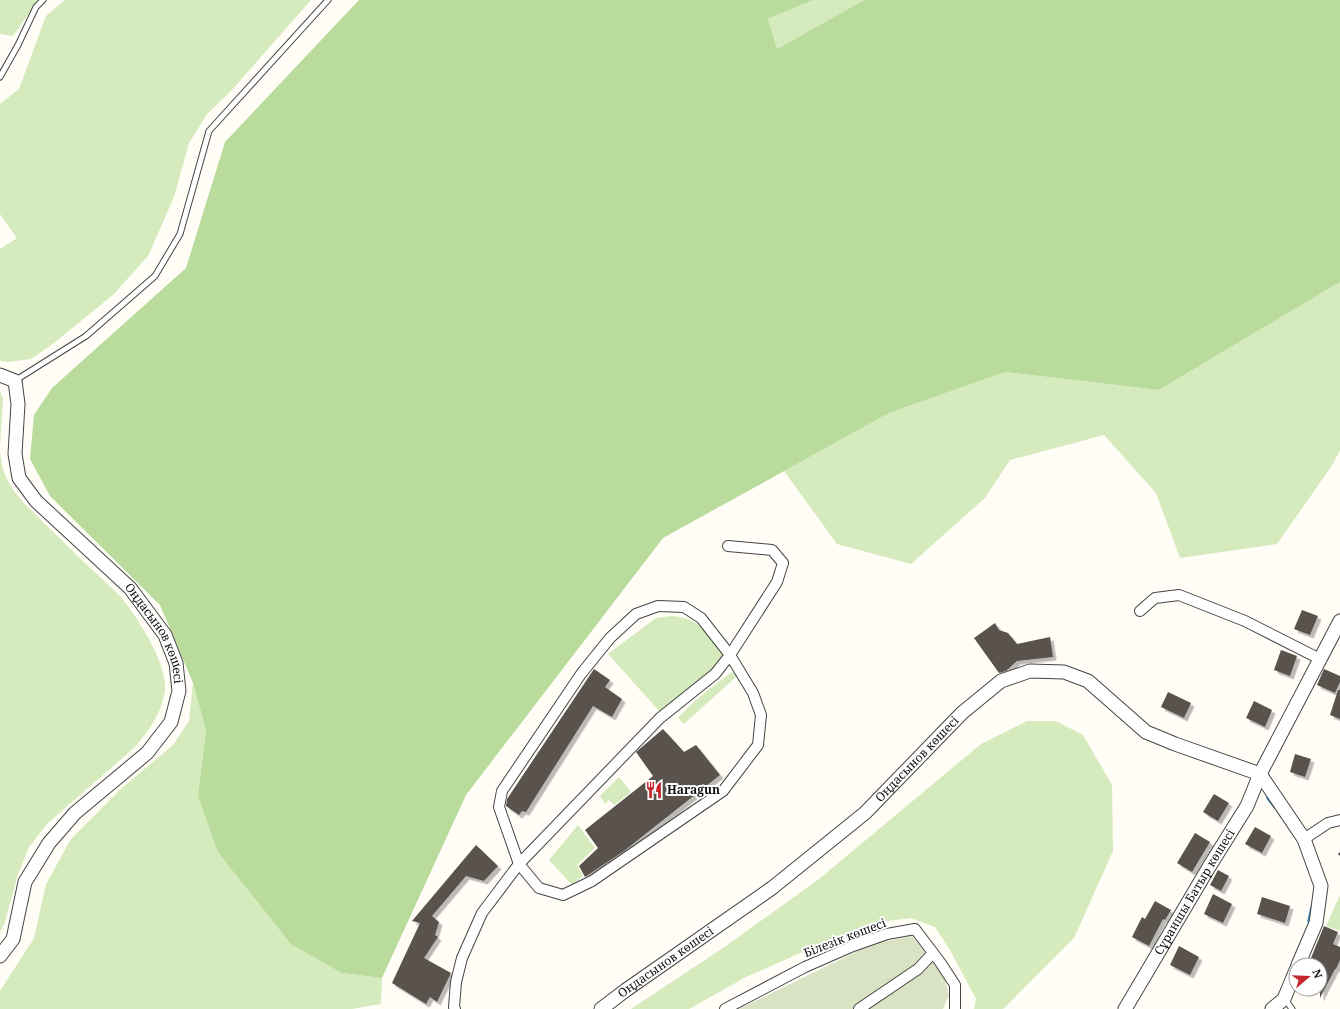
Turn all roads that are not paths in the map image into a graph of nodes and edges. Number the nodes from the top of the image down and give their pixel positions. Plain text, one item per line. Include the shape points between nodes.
1 (43, 0) edge
2 (328, 0) edge
3 (0, 77) edge
4 (0, 375) edge
5 (15, 381) junction
6 (728, 546) dead end
7 (1140, 611) dead end
8 (1340, 621) edge
9 (1337, 634) edge
10 (730, 655) junction
11 (1320, 659) junction
12 (1260, 774) junction
13 (1340, 820) edge
14 (1304, 839) junction
15 (519, 864) junction
16 (933, 953) junction
17 (0, 956) edge
18 (1301, 957) edge
19 (1288, 1004) edge
20 (456, 1009) edge
21 (601, 1009) edge
22 (725, 1009) edge
23 (859, 1009) edge
24 (955, 1009) edge
25 (1125, 1009) edge
26 (1272, 1009) edge

1 - 3 lane via 36,7
2 - 5 lane via 209,131 180,234 155,276 86,336
4 - 5 street
5 - 17 street, Оңдасынов көшесі via 18,404 15,454 18,478 36,501 130,588 165,635 176,663 179,691 171,722 147,752 75,813 49,844 25,882 13,938
6 - 10 street via 772,550 783,563 777,582
7 - 11 street via 1155,598 1179,594 1245,621
8 - 9 street, Сұраншы Батыр көшесі
9 - 11 street, Сұраншы Батыр көшесі
10 - 15 street via 715,674 660,718
10 - 15 street via 754,693 761,715 758,745 723,791 592,881 563,895 539,888
10 - 15 street via 701,618 684,607 658,606 636,614 610,638 581,674 502,791 499,807
11 - 12 street, Сұраншы Батыр көшесі
12 - 14 street
12 - 21 street, Оңдасынов көшесі via 1146,732 1088,681 1064,672 1030,671 1001,681 962,713 865,813 772,888
12 - 25 street, Сұраншы Батыр көшесі via 1247,806
13 - 14 street via 1328,823
14 - 18 street via 1321,886 1316,923
15 - 20 street via 482,913 462,958 456,982
16 - 22 street, Білезік көшесі via 915,929 887,934 805,967
16 - 23 street via 918,969
16 - 24 street, Білезік көшесі via 955,985
19 - 26 street

